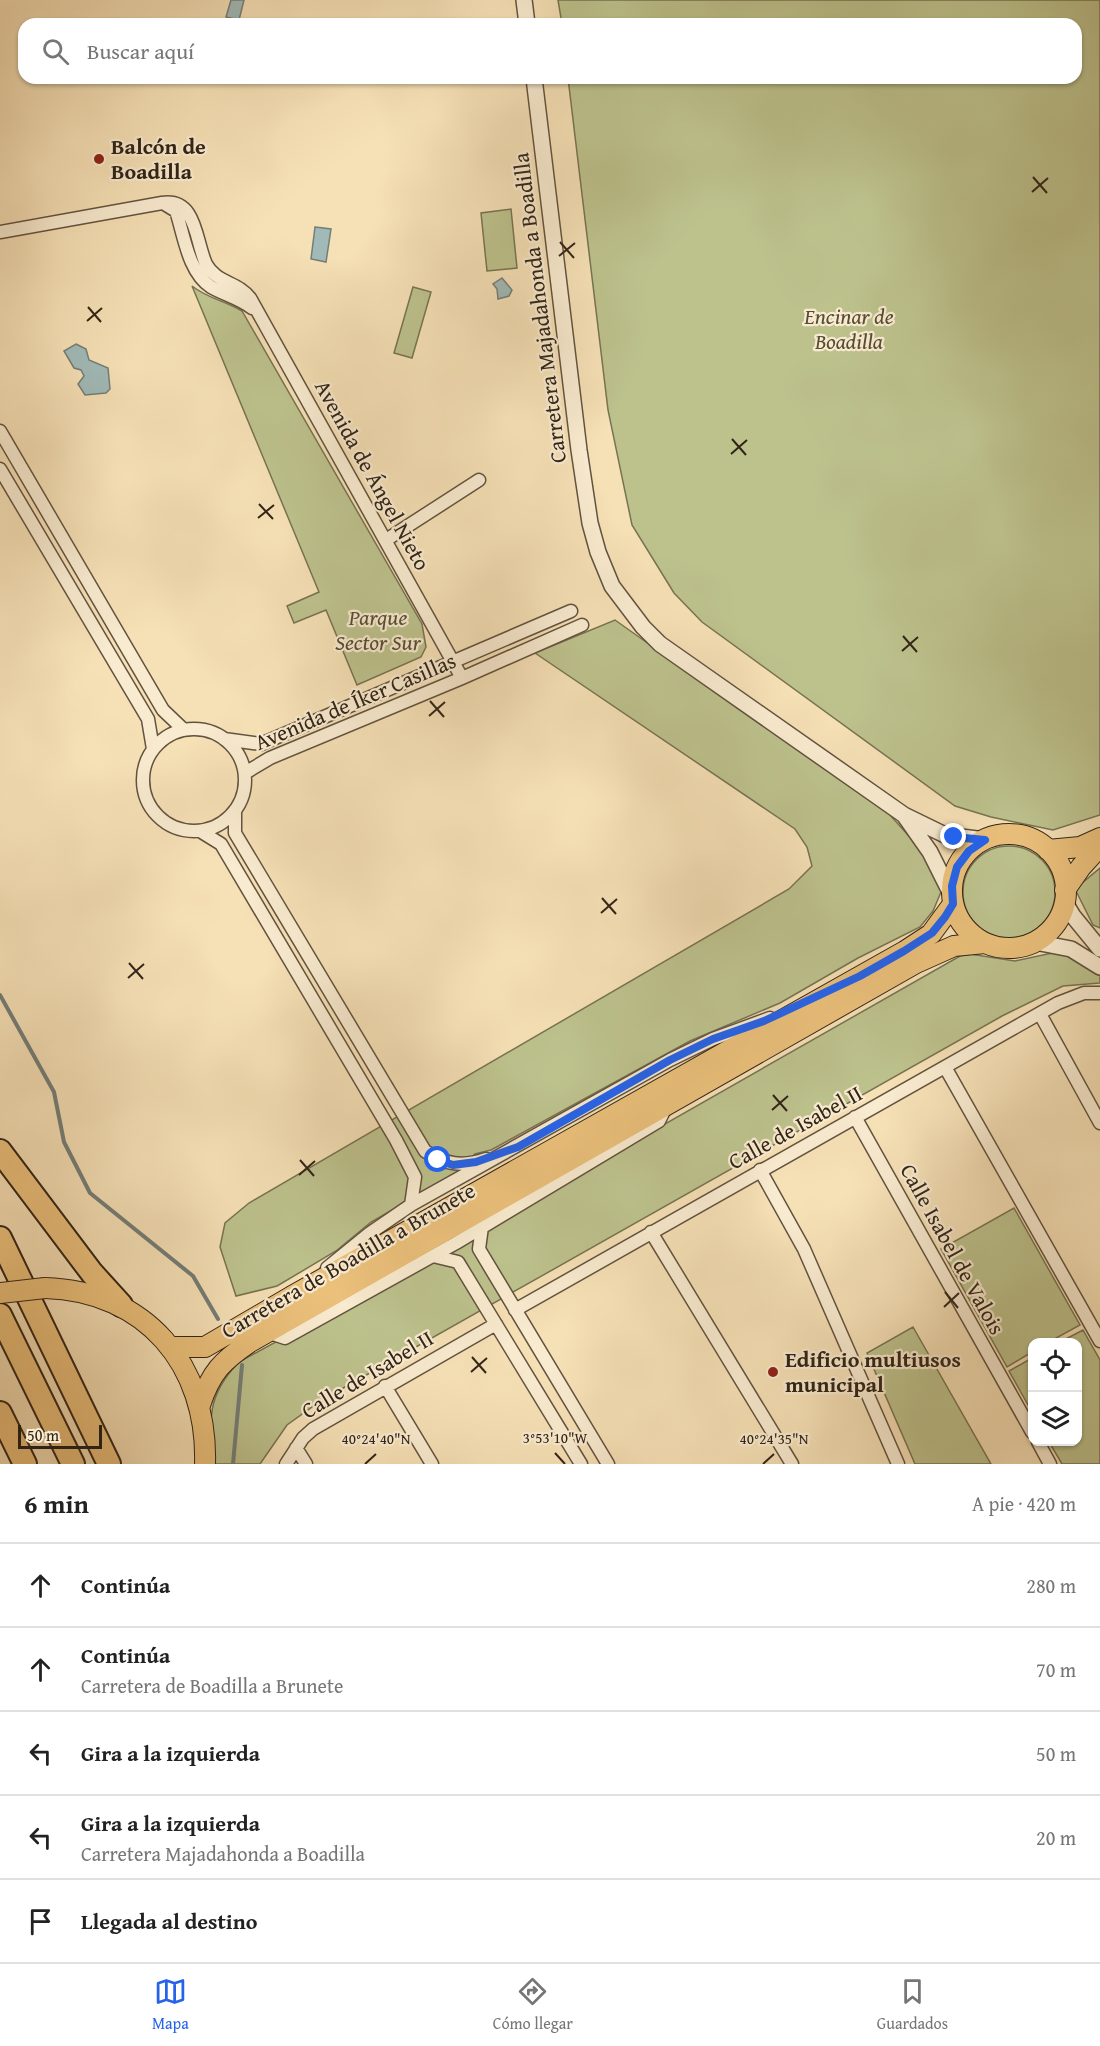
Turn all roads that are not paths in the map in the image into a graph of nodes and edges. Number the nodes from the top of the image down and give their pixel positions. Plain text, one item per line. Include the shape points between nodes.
1 (524, 0) edge
2 (526, 18) edge
3 (535, 84) edge
4 (0, 232) edge
5 (0, 431) edge
6 (0, 469) edge
7 (479, 480) dead end
8 (386, 540) junction
9 (571, 611) dead end
10 (582, 625) dead end
11 (453, 661) junction
12 (462, 678) junction
13 (184, 730) junction
14 (224, 739) junction
15 (153, 749) junction
16 (245, 773) junction
17 (236, 810) junction
18 (904, 815) junction
19 (200, 831) junction
20 (1100, 838) edge
21 (985, 840) junction
22 (1100, 846) edge
23 (1048, 850) junction
24 (1065, 896) junction
25 (952, 900) junction
26 (1035, 942) junction
27 (985, 943) junction
28 (1100, 946) edge
29 (1100, 967) edge
30 (860, 976) junction
31 (1100, 993) edge
32 (1040, 1014) junction
33 (945, 1067) junction
34 (667, 1105) junction
35 (855, 1117) junction
36 (1100, 1123) edge
37 (518, 1147) junction
38 (0, 1151) edge
39 (760, 1170) junction
40 (411, 1205) junction
41 (483, 1227) junction
42 (651, 1232) junction
43 (0, 1238) edge
44 (433, 1256) junction
45 (0, 1293) edge
46 (294, 1295) junction
47 (122, 1305) junction
48 (515, 1310) junction
49 (0, 1315) edge
50 (496, 1324) junction
51 (267, 1332) junction
52 (1100, 1341) edge
53 (171, 1347) junction
54 (385, 1386) junction
55 (200, 1404) junction
56 (0, 1413) edge
57 (1028, 1425) edge
58 (1040, 1446) edge
59 (296, 1448) junction
60 (25, 1464) edge
61 (73, 1464) edge
62 (109, 1464) edge
63 (206, 1464) edge
64 (286, 1464) edge
65 (306, 1464) edge
66 (432, 1464) edge
67 (581, 1464) edge
68 (608, 1464) edge
69 (792, 1464) edge
70 (898, 1464) edge
71 (1050, 1464) edge

1 - 2 street
3 - 18 street, Carretera Majadahonda a Boadilla via 590,523 612,586 660,644
4 - 8 street, Avenida de Ángel Nieto via 173,201 182,205 189,212 208,267 220,280 246,293
5 - 13 street via 163,710
6 - 15 street via 148,719
7 - 8 street
8 - 11 street, Avenida de Ángel Nieto
9 - 11 street, Avenida de Íker Casillas
10 - 12 street, Avenida de Íker Casillas
11 - 12 street, Avenida de Ángel Nieto
11 - 14 street, Avenida de Íker Casillas via 261,744
12 - 16 street, Avenida de Íker Casillas via 270,758
13 - 14 street via 206,730
13 - 15 street via 168,736
14 - 16 street via 238,753
15 - 19 street via 144,768 143,786 150,806 163,821 181,830
16 - 17 street via 244,792
17 - 19 street via 220,824
17 - 37 street via 235,833 425,1151 453,1165 476,1162
18 - 21 street, Carretera Majadahonda a Boadilla via 945,835
18 - 25 street, Carretera Majadahonda a Boadilla via 930,852
19 - 40 street via 221,844 396,1140 415,1177
20 - 23 main road via 1080,847
21 - 23 main road via 1003,835 1023,836
21 - 25 main road via 969,851 957,867
22 - 24 main road via 1081,867
23 - 24 main road via 1060,868
24 - 26 main road via 1051,929
24 - 28 street via 1084,930
25 - 27 main road via 964,927
25 - 30 main road, Carretera de Boadilla a Brunete via 932,933
26 - 27 main road via 1010,948
26 - 29 street via 1071,949
27 - 34 main road, Carretera de Boadilla a Brunete via 954,946 916,963
30 - 37 street via 764,1021 702,1044
30 - 46 main road, Carretera de Boadilla a Brunete
31 - 32 street, Calle de Isabel II via 1084,993
32 - 33 street, Calle de Isabel II
32 - 36 street
33 - 35 street, Calle de Isabel II
33 - 52 street
34 - 41 street via 659,1121
34 - 51 main road, Carretera de Boadilla a Brunete
35 - 39 street, Calle de Isabel II
35 - 57 street, Calle Isabel de Valois
37 - 40 street
38 - 47 highway via 92,1273
39 - 42 street, Calle de Isabel II
39 - 70 street via 804,1249
40 - 46 street
41 - 44 street
41 - 48 street via 479,1249
42 - 48 street, Calle de Isabel II
42 - 69 street
43 - 62 highway
44 - 50 street via 458,1262
44 - 51 street via 285,1338
45 - 47 main road, bridge via 70,1289
46 - 53 main road, Carretera de Boadilla a Brunete via 205,1347
47 - 53 main road
48 - 68 street
49 - 61 highway
50 - 54 street, Calle de Isabel II
50 - 67 street
51 - 55 main road, Carretera de Boadilla a Brunete via 224,1359 208,1381
53 - 55 main road
54 - 59 street, Calle de Isabel II via 313,1429
54 - 66 street
55 - 63 main road
56 - 60 highway
58 - 71 street
59 - 64 street, Calle de Isabel II
59 - 65 street

